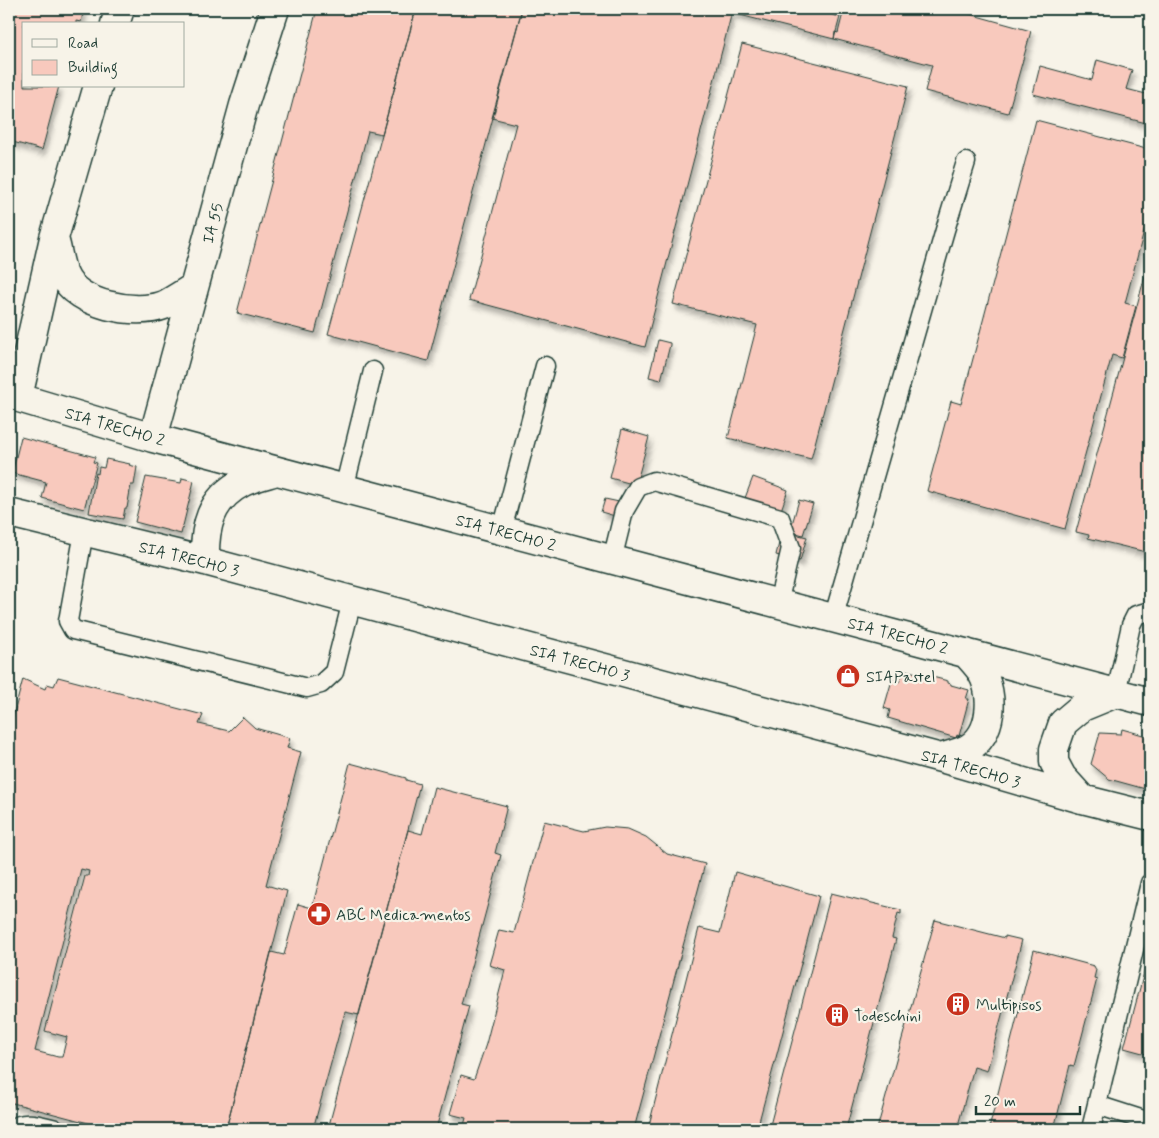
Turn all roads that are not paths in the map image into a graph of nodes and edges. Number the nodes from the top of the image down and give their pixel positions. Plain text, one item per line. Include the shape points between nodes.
1 (120, 9) edge
2 (275, 9) edge
3 (117, 22) edge
4 (97, 88) edge
5 (966, 162) dead end
6 (54, 238) junction
7 (194, 287) junction
8 (545, 366) dead end
9 (373, 371) dead end
10 (14, 396) edge
11 (152, 438) junction
12 (276, 471) junction
13 (344, 488) junction
14 (10, 516) edge
15 (502, 530) junction
16 (84, 532) junction
17 (612, 560) junction
18 (205, 561) junction
19 (352, 601) junction
20 (778, 604) junction
21 (1150, 613) edge
22 (833, 619) junction
23 (966, 653) junction
24 (1116, 693) junction
25 (1150, 702) edge
26 (941, 758) junction
27 (1082, 799) junction
28 (1150, 816) edge
29 (1150, 883) edge
30 (1097, 1105) junction
31 (1150, 1122) edge
32 (12, 1129) edge
33 (56, 1129) edge
34 (1091, 1129) edge

1 - 3 main road
2 - 7 main road, IA 55 via 244,106
4 - 6 main road
5 - 22 lane
6 - 7 main road via 64,277 76,292 91,301 128,310 163,305
6 - 10 main road
7 - 11 main road, IA 55
8 - 15 lane
9 - 13 lane
10 - 11 main road, SIA TRECHO 2
11 - 12 main road, SIA TRECHO 2
12 - 13 main road, SIA TRECHO 2
12 - 18 main road via 226,492 211,512 204,539
13 - 15 main road, SIA TRECHO 2
14 - 16 main road, SIA TRECHO 3
15 - 17 main road, SIA TRECHO 2
16 - 18 main road, SIA TRECHO 3
16 - 19 lane via 68,621 73,630 307,688 321,684 334,672
17 - 20 main road, SIA TRECHO 2
17 - 20 lane via 624,511 638,487 654,481 780,518 791,548
18 - 19 main road, SIA TRECHO 3
19 - 26 main road, SIA TRECHO 3
20 - 22 main road, SIA TRECHO 2
21 - 24 lane via 1136,615 1130,625
22 - 23 main road, SIA TRECHO 2
23 - 24 main road, SIA TRECHO 2
23 - 26 main road via 981,671 987,686 990,706 987,723 979,739 967,749
24 - 25 main road, SIA TRECHO 2
24 - 27 main road via 1082,707 1063,722 1054,748 1054,762 1062,777
26 - 27 main road, SIA TRECHO 3
27 - 28 main road, SIA TRECHO 3
29 - 30 lane
30 - 31 lane
30 - 34 lane
32 - 33 lane via 16,1125 34,1124

